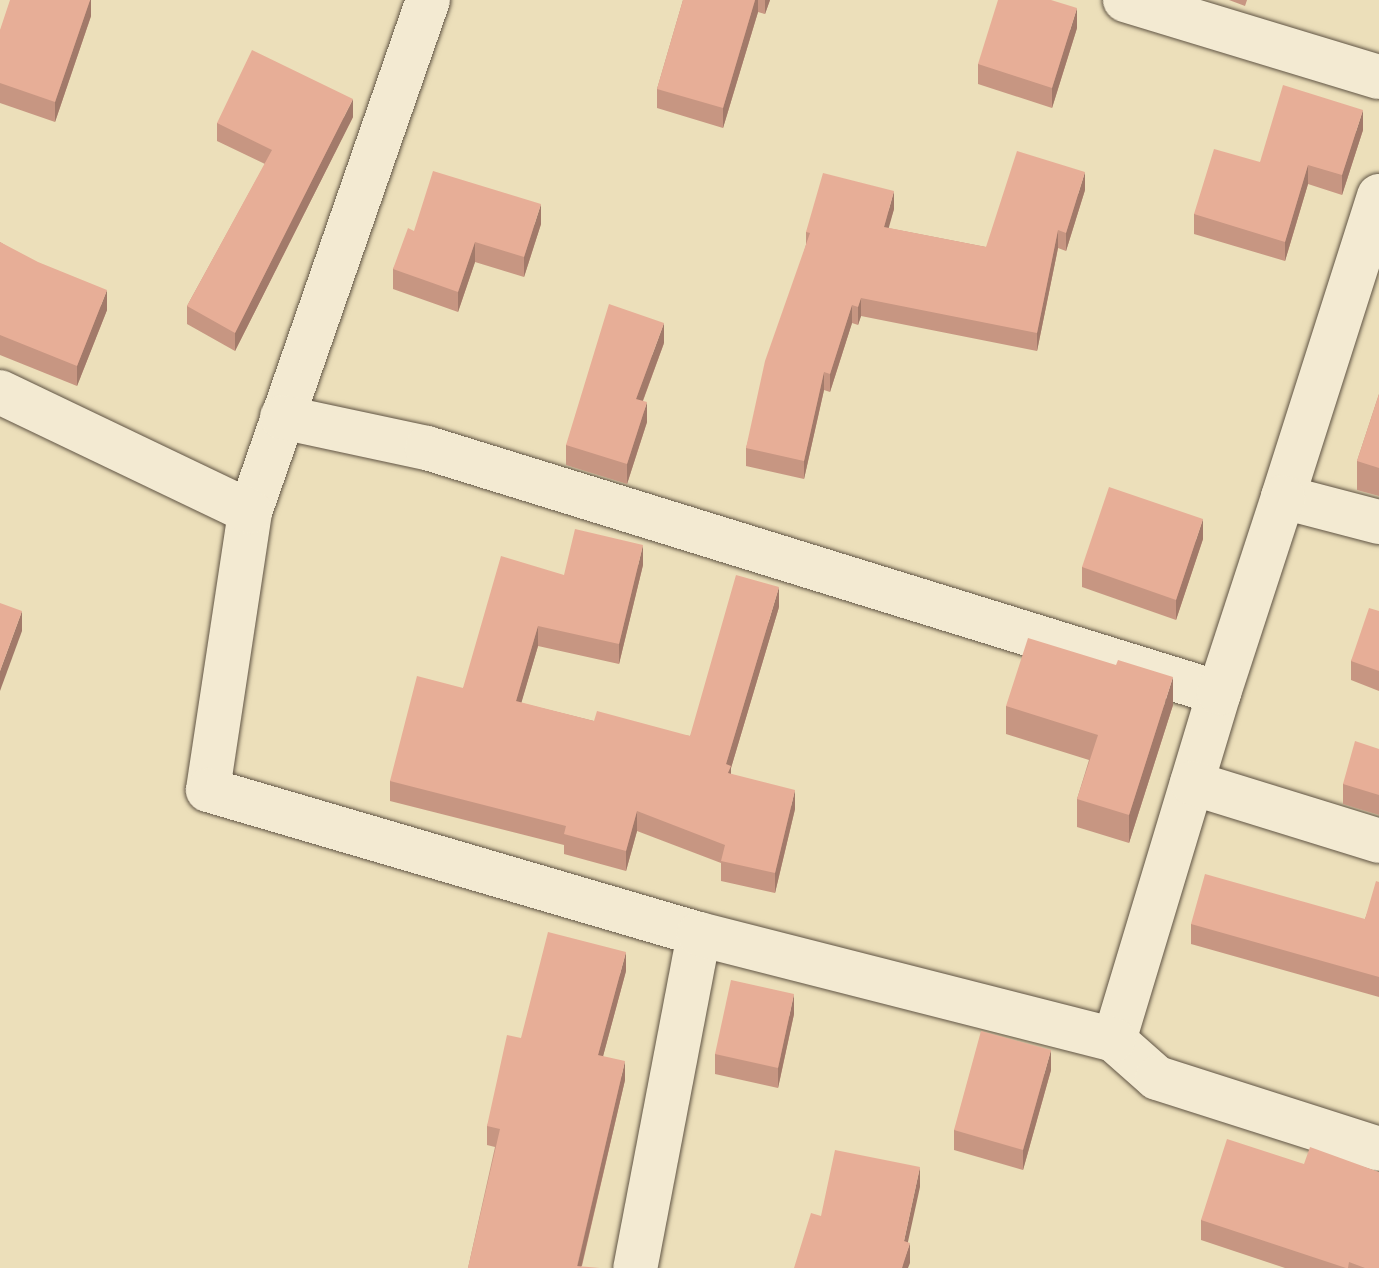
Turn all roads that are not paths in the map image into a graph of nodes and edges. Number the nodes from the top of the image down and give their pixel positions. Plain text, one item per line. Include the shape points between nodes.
1 (428, 0) edge
2 (1125, 0) edge
3 (1379, 77) edge
4 (1379, 196) edge
5 (0, 392) edge
6 (282, 417) junction
7 (1283, 497) junction
8 (250, 512) junction
9 (1379, 522) edge
10 (1219, 693) junction
11 (1192, 783) junction
12 (1379, 841) edge
13 (699, 934) junction
14 (1114, 1040) junction
15 (1379, 1149) edge
16 (635, 1268) edge

1 - 6 street
2 - 3 street
4 - 7 street
5 - 8 street
6 - 8 street
6 - 10 street via 427,448
7 - 9 street
7 - 10 street
8 - 13 street via 208,790
10 - 11 street
11 - 12 street
11 - 14 street
13 - 14 street
13 - 16 street
14 - 15 street via 1157,1078

